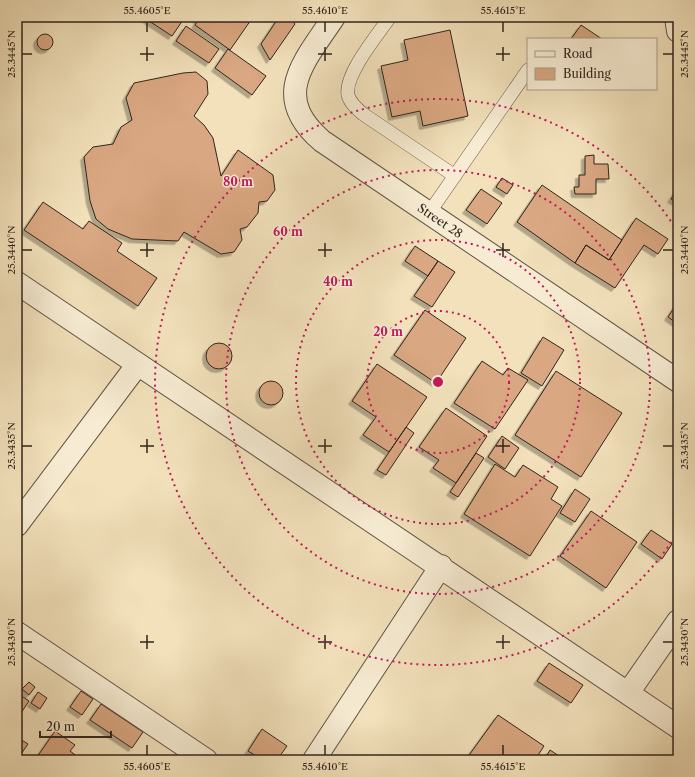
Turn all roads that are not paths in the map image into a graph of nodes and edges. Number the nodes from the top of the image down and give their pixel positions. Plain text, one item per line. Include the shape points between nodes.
1 (334, 17) edge
2 (390, 17) edge
3 (676, 17) edge
4 (678, 31) edge
5 (527, 71) edge
6 (455, 176) junction
7 (429, 213) junction
8 (17, 282) edge
9 (138, 364) junction
10 (678, 381) edge
11 (17, 525) edge
12 (441, 566) junction
13 (678, 621) edge
14 (17, 633) edge
15 (628, 693) junction
16 (678, 727) edge
17 (206, 760) edge
18 (314, 760) edge

1 - 7 street, Street 28 via 298,74 295,92 298,112 308,128 322,141
2 - 6 lane via 348,82 348,95 354,106 363,114
3 - 4 street
5 - 6 lane
6 - 7 lane
7 - 10 street, Street 28
8 - 9 street
9 - 11 street
9 - 12 street
12 - 15 street
12 - 18 street
13 - 15 street
14 - 17 street
15 - 16 street

